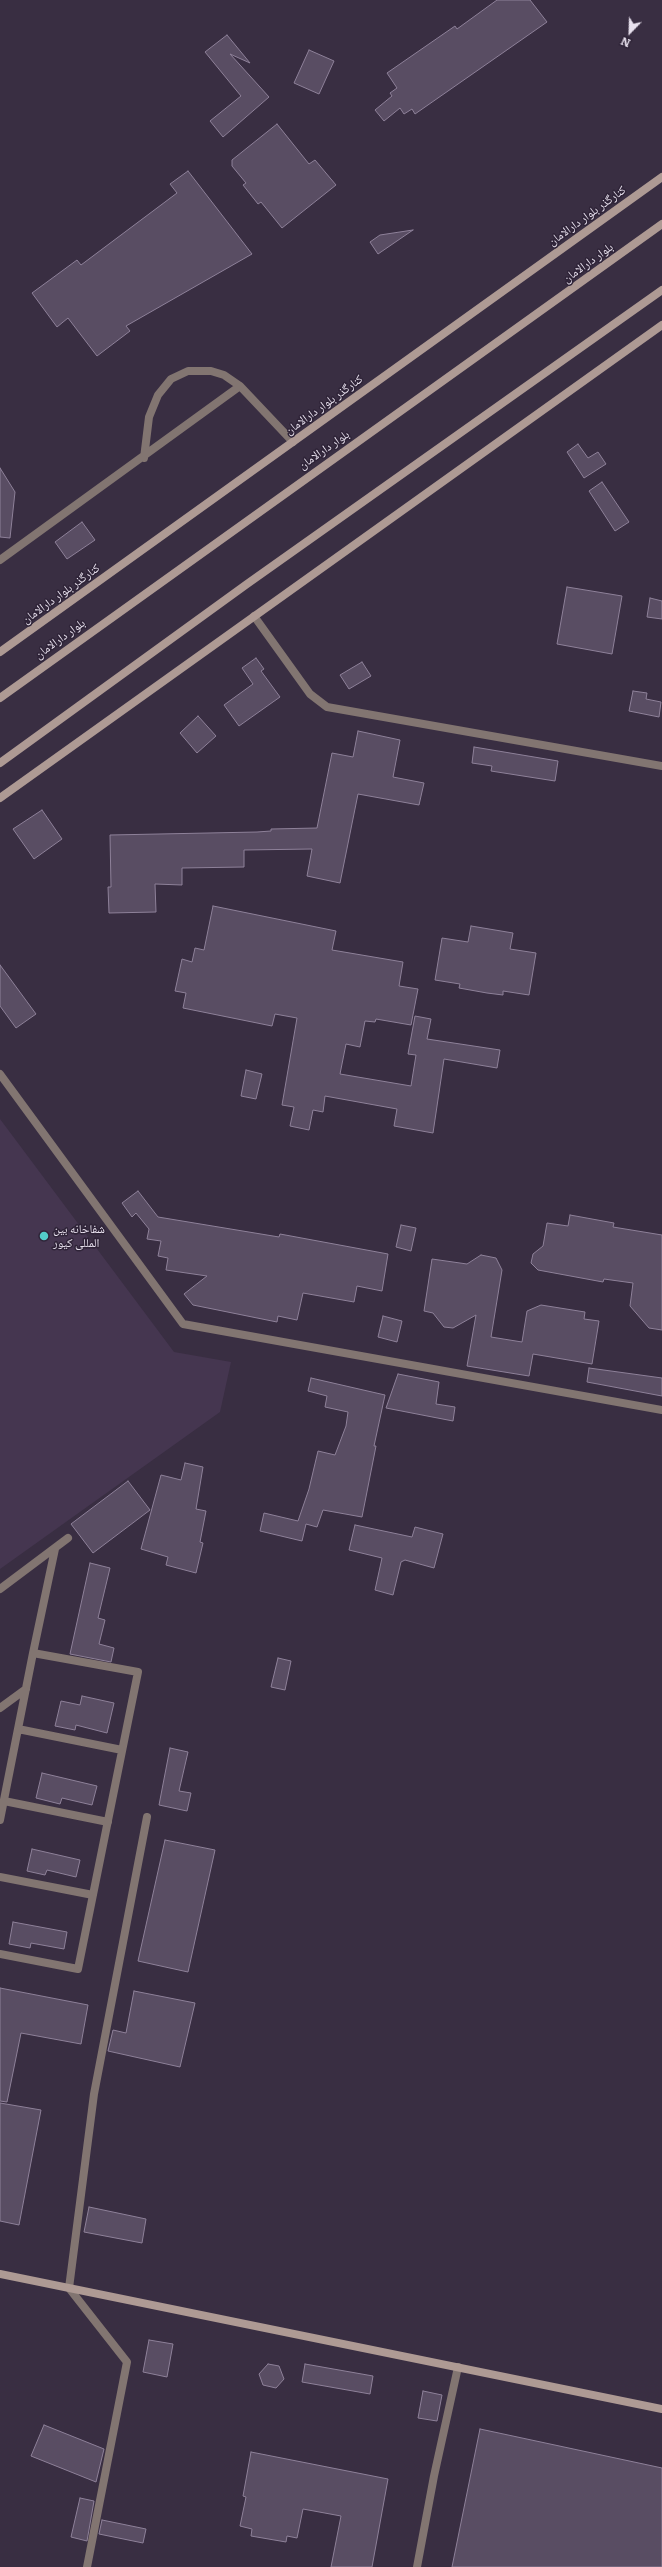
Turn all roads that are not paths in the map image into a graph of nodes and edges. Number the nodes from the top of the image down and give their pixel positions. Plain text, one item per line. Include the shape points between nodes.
1 (662, 177) edge
2 (662, 224) edge
3 (662, 290) edge
4 (662, 325) edge
5 (240, 386) junction
6 (293, 442) junction
7 (144, 458) junction
8 (0, 560) edge
9 (254, 616) junction
10 (0, 652) edge
11 (0, 698) edge
12 (0, 763) edge
13 (662, 766) edge
14 (0, 798) edge
15 (0, 1074) edge
16 (662, 1410) edge
17 (68, 1538) dead end
18 (55, 1549) junction
19 (0, 1589) edge
20 (33, 1653) junction
21 (26, 1689) junction
22 (0, 1708) edge
23 (18, 1728) junction
24 (122, 1750) junction
25 (4, 1801) junction
26 (147, 1817) dead end
27 (0, 1820) edge
28 (108, 1822) junction
29 (0, 1877) edge
30 (93, 1895) junction
31 (0, 1954) edge
32 (0, 2274) edge
33 (69, 2288) junction
34 (458, 2367) junction
35 (662, 2409) edge
36 (87, 2567) edge
37 (417, 2567) edge

1 - 6 street, کنارگذر بلوار دارالامان
2 - 11 street, بلوار دارالامان
3 - 12 street via 247,584
4 - 9 street
5 - 6 street
5 - 7 street
5 - 7 street via 224,375 211,372 188,371 171,379 158,395 149,418
6 - 10 street, کنارگذر بلوار دارالامان
7 - 8 street
9 - 13 street via 310,694 327,707
9 - 14 street
15 - 16 street via 183,1324
17 - 18 street
18 - 19 street
18 - 20 street
20 - 21 street
20 - 24 street via 138,1672
21 - 22 street
21 - 23 street
23 - 24 street
23 - 25 street
24 - 28 street
25 - 27 street
25 - 28 street
26 - 33 street via 94,2094
28 - 30 street
29 - 30 street
30 - 31 street via 78,1969
32 - 33 street
33 - 34 street
33 - 36 street via 127,2362
34 - 35 street
34 - 37 street

